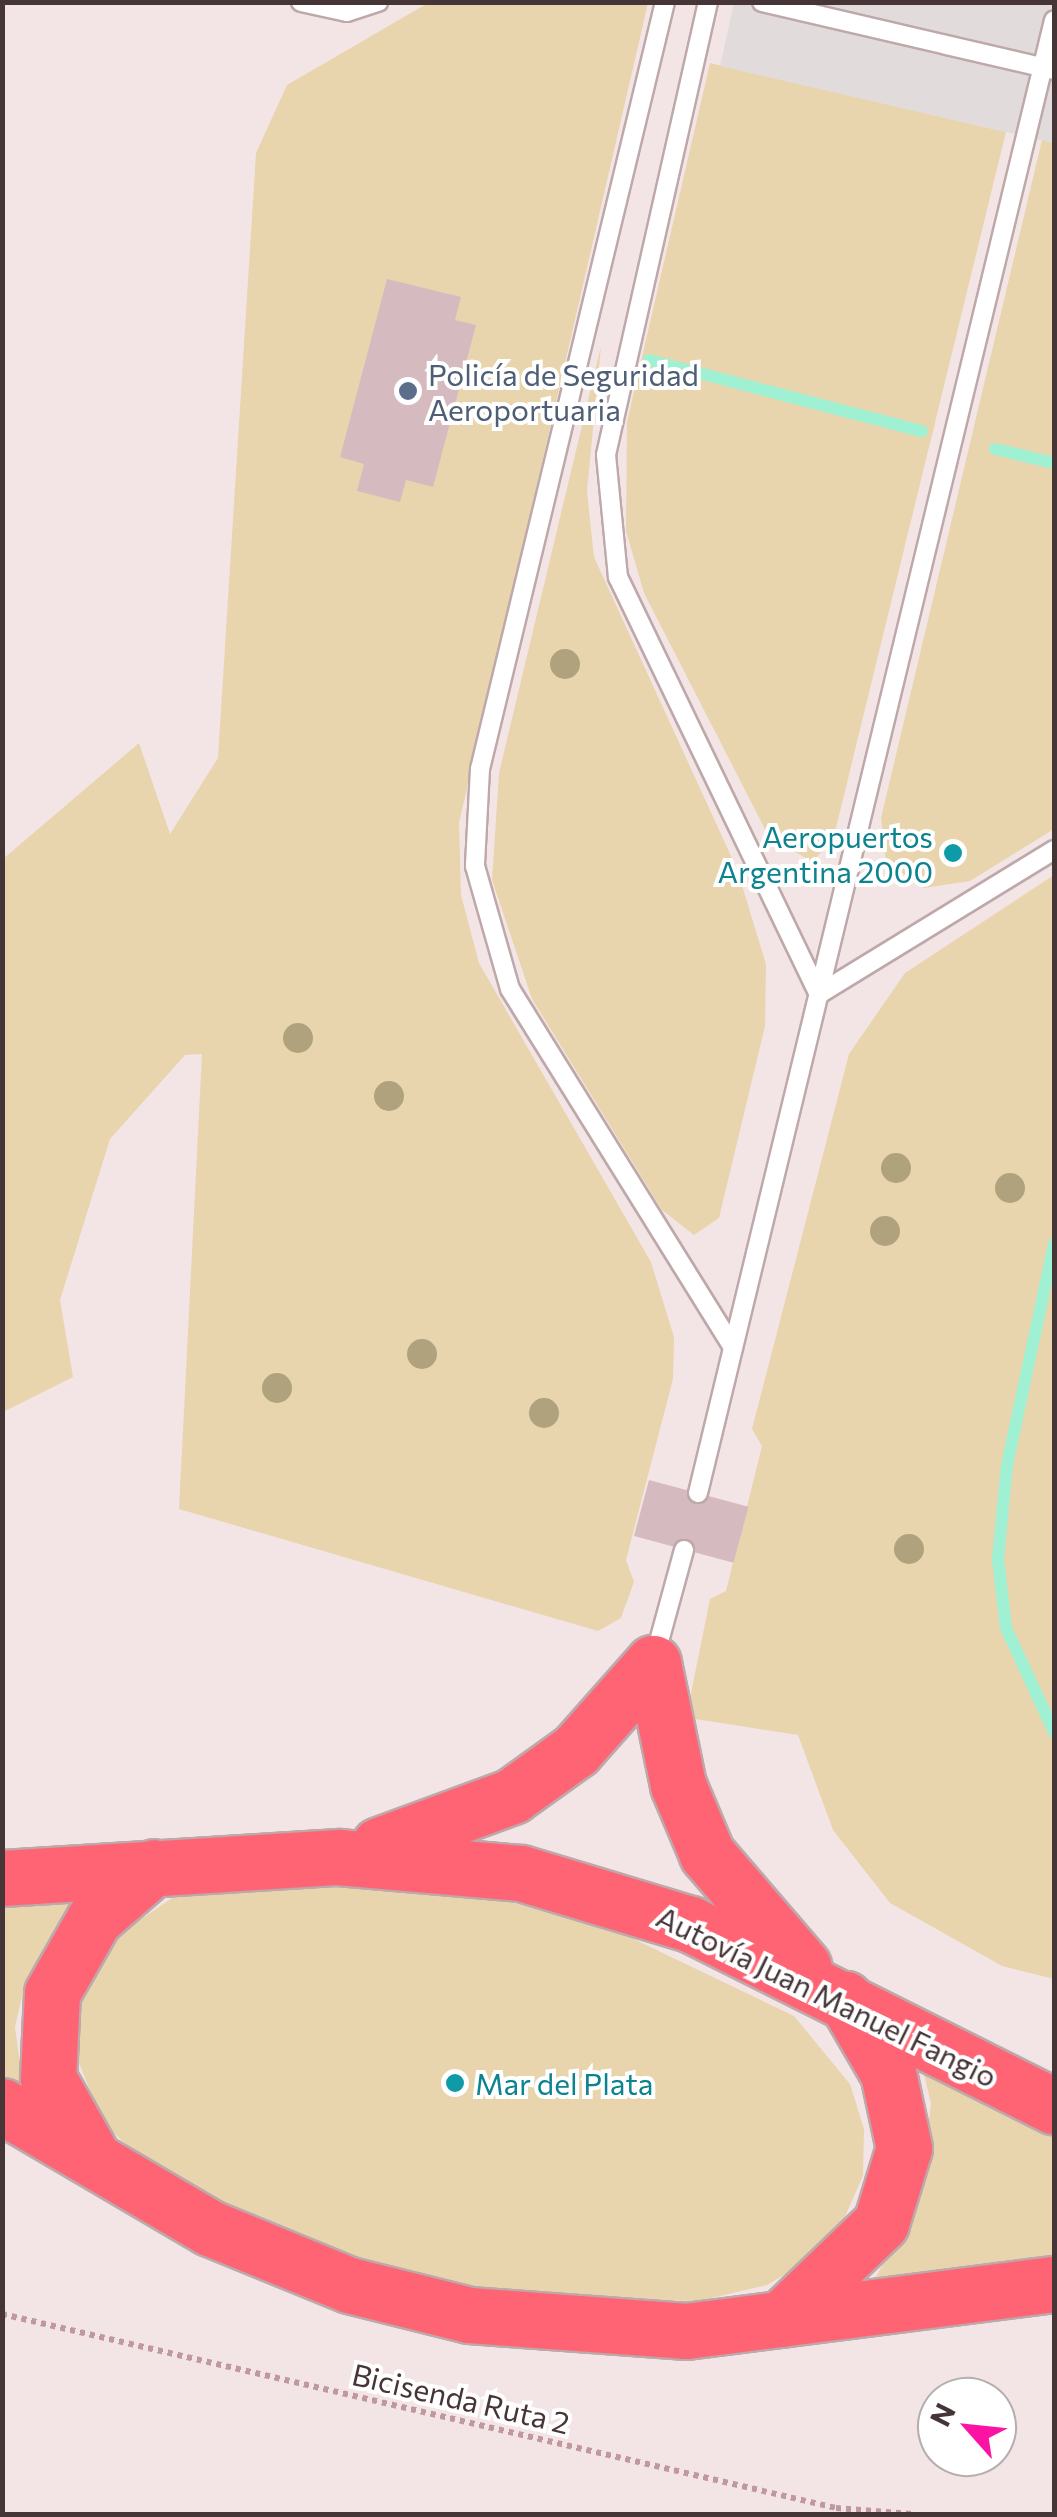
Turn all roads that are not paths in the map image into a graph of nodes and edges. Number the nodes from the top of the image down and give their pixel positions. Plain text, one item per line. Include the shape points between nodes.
1 (301, 2) edge
2 (378, 2) edge
3 (665, 2) edge
4 (708, 2) edge
5 (762, 2) edge
6 (1054, 20) edge
7 (1049, 69) edge
8 (1054, 850) edge
9 (819, 994) junction
10 (734, 1347) junction
11 (698, 1493) dead end
12 (684, 1550) dead end
13 (654, 1663) junction
14 (338, 1858) junction
15 (154, 1867) junction
16 (2, 1878) edge
17 (832, 1992) junction
18 (2, 2106) edge
19 (1054, 2106) edge
20 (101, 2167) junction
21 (1054, 2284) edge
22 (779, 2321) junction

1 - 2 lane via 347,12
3 - 10 lane via 480,769 474,866 510,989
4 - 9 lane via 614,404 608,542
5 - 7 lane
6 - 7 lane
7 - 9 lane
8 - 9 lane
9 - 10 lane
10 - 11 lane
12 - 13 lane
13 - 14 highway via 576,1750 512,1796
13 - 17 highway via 678,1785 707,1854
14 - 15 highway, Autovía Juan Manuel Fangio
14 - 17 highway, Autovía Juan Manuel Fangio via 462,1861 566,1883 690,1924
15 - 16 highway, Autovía Juan Manuel Fangio
15 - 20 highway via 68,1954 44,2035 60,2112
17 - 19 highway, Autovía Juan Manuel Fangio
17 - 22 highway via 888,2073 904,2148 881,2224
18 - 20 highway
20 - 22 highway via 282,2260 411,2303 617,2331
21 - 22 highway

